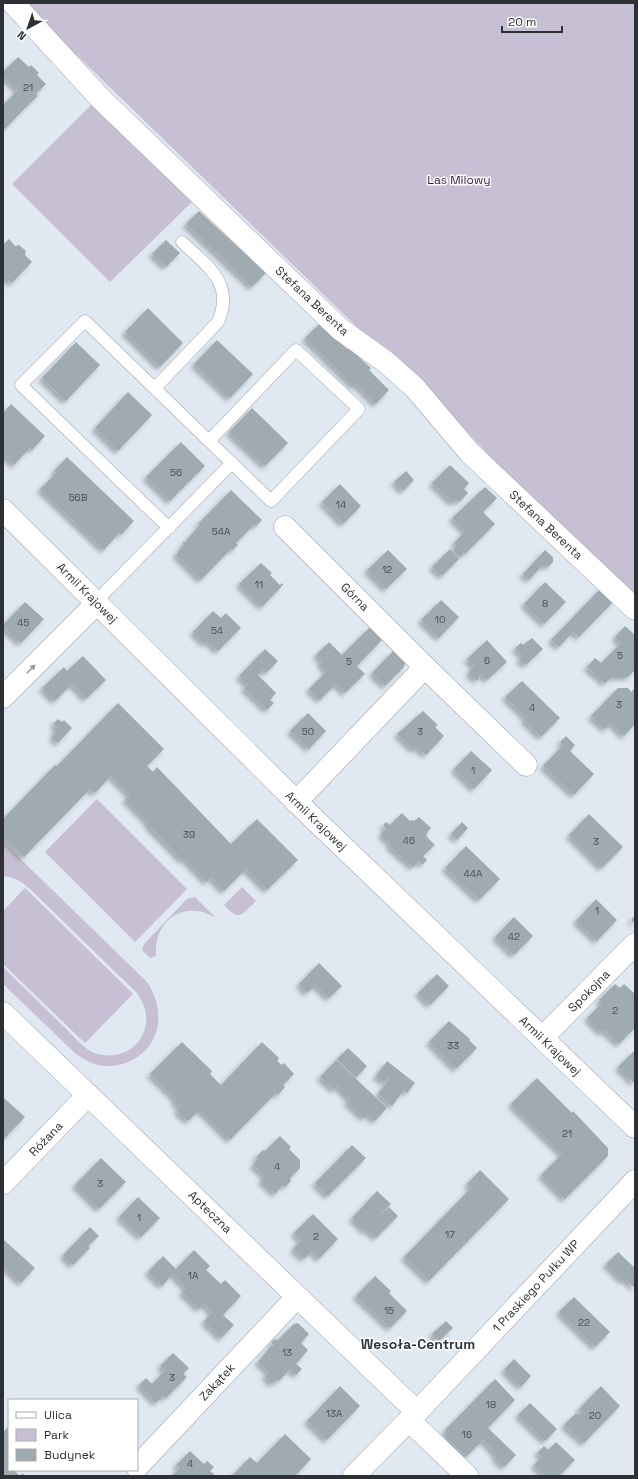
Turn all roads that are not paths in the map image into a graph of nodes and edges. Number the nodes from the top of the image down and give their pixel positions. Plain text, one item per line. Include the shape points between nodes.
1 (13, 3) edge
2 (182, 242) dead end
3 (155, 388) junction
4 (209, 441) junction
5 (232, 463) junction
6 (3, 510) edge
7 (285, 527) dead end
8 (168, 528) junction
9 (97, 603) junction
10 (635, 609) edge
11 (425, 667) junction
12 (3, 697) edge
13 (526, 765) dead end
14 (296, 802) junction
15 (635, 944) edge
16 (3, 1013) edge
17 (542, 1038) junction
18 (88, 1095) junction
19 (635, 1127) edge
20 (635, 1181) edge
21 (3, 1183) edge
22 (297, 1297) junction
23 (413, 1416) junction
24 (138, 1465) edge
25 (354, 1476) edge
26 (467, 1476) edge

1 - 10 street, Stefana Berenta via 100,98 340,329 386,362 415,388 470,452
2 - 3 lane via 214,272 224,300 218,322
3 - 4 lane
3 - 8 lane via 85,321 21,385
4 - 5 lane
4 - 5 lane via 296,350 359,409 271,501
5 - 8 lane
6 - 9 street, Armii Krajowej
7 - 11 street, Górna
8 - 9 lane
12 -> 9 street
9 - 14 street, Armii Krajowej
11 - 13 street, Górna
11 - 14 street
14 - 17 street, Armii Krajowej
15 - 17 street, Spokojna
16 - 18 street, Apteczna
17 - 19 street, Armii Krajowej
18 - 21 street, Różana
18 - 22 street, Apteczna
20 - 23 street, 1 Praskiego Pułku WP
22 - 23 street, Apteczna
22 - 24 street, Zakątek
23 - 25 street, 1 Praskiego Pułku WP
23 - 26 street, Apteczna

